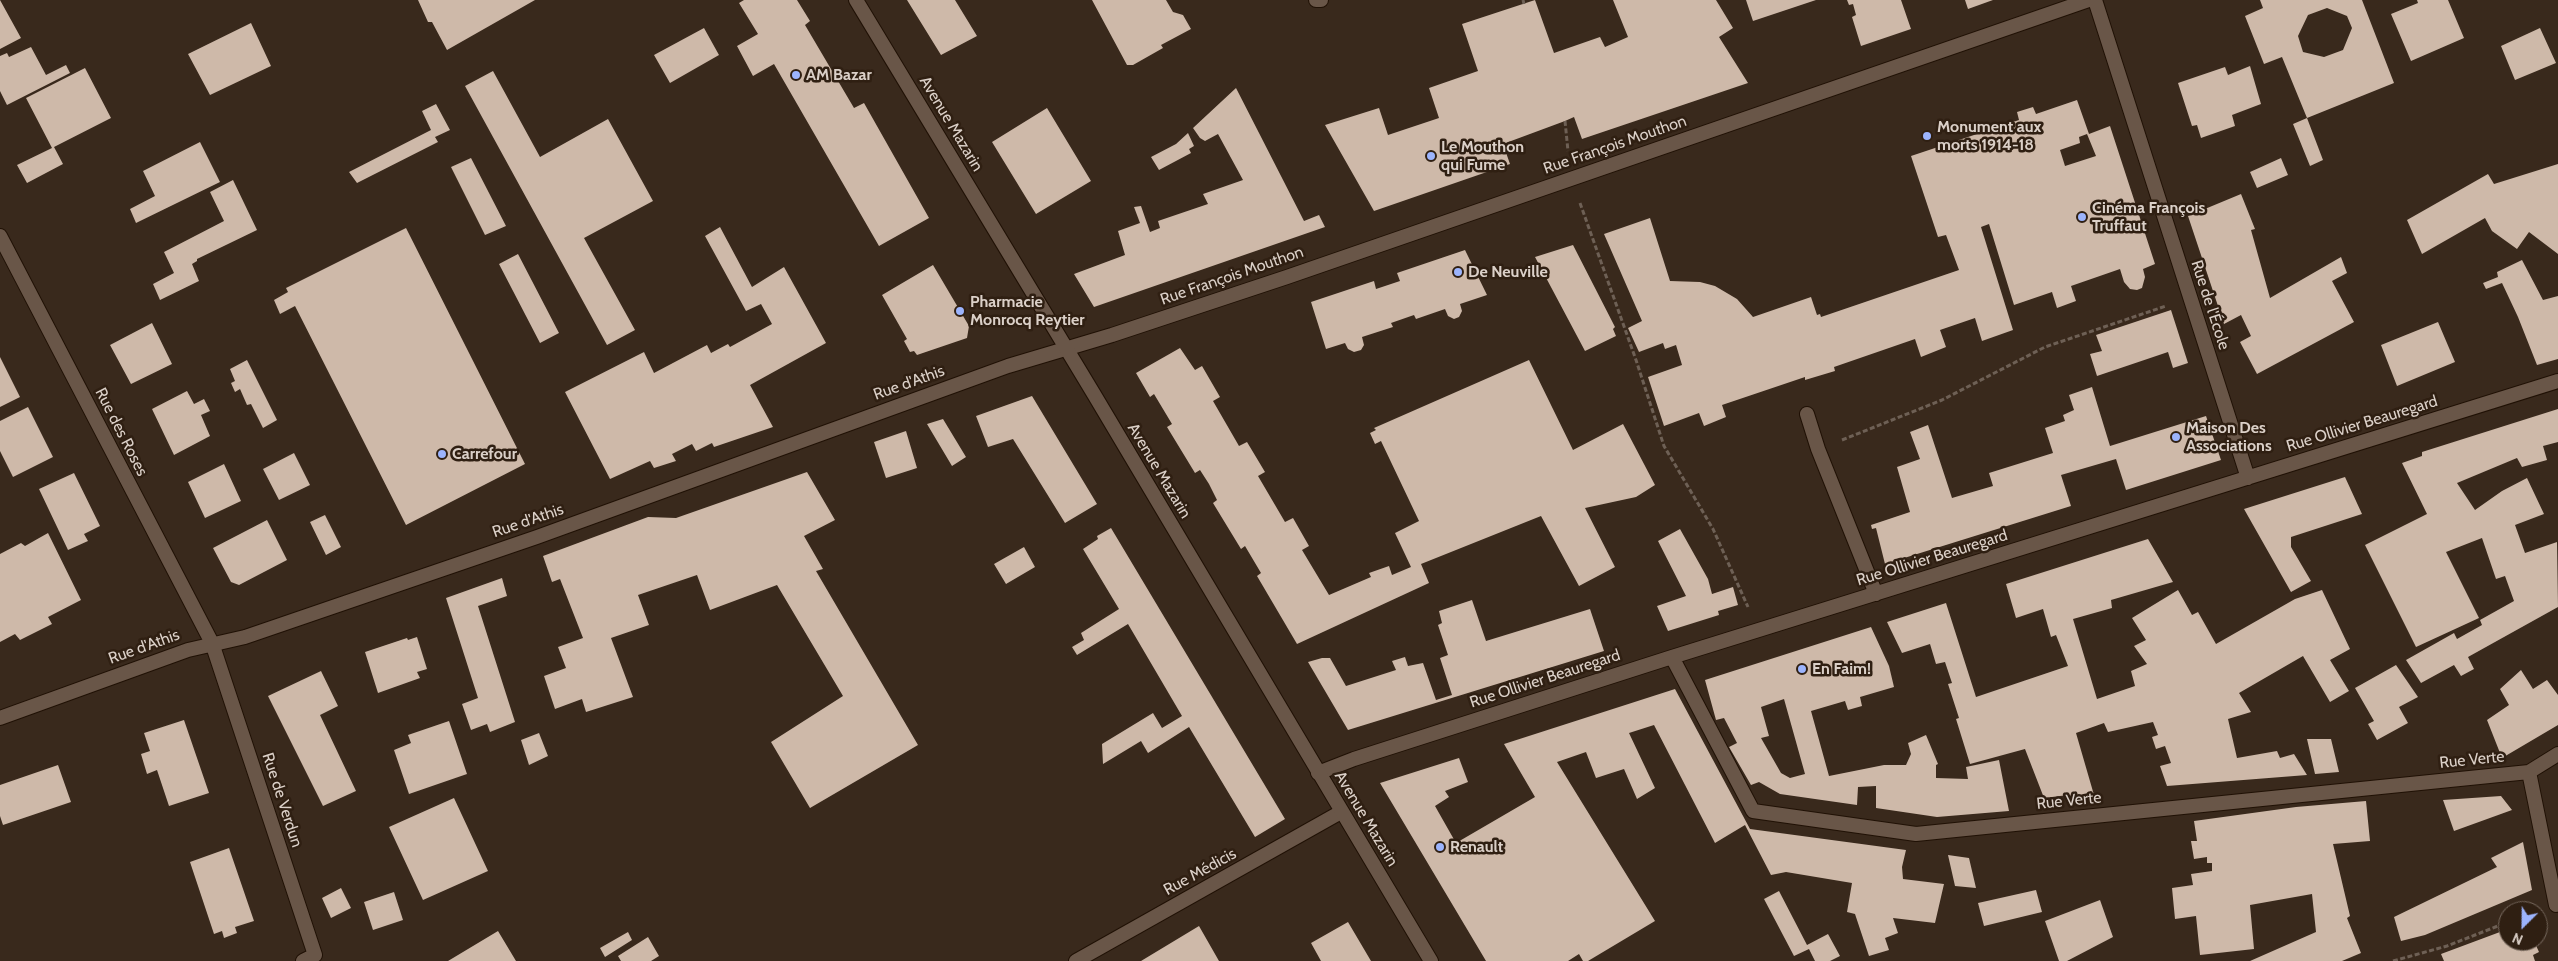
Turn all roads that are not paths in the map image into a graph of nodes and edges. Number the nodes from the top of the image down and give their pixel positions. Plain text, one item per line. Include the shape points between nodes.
1 (856, 0) edge
2 (1316, 0) edge
3 (1321, 0) edge
4 (2089, 0) edge
5 (2094, 0) edge
6 (0, 236) edge
7 (1066, 348) junction
8 (2558, 381) edge
9 (1807, 414) dead end
10 (2248, 478) junction
11 (1876, 594) junction
12 (212, 643) junction
13 (1672, 657) junction
14 (0, 718) edge
15 (2558, 754) edge
16 (2530, 772) junction
17 (1318, 773) junction
18 (1341, 812) junction
19 (2556, 905) dead end
20 (303, 961) edge
21 (1076, 961) edge
22 (1431, 961) edge

1 - 7 street, Avenue Mazarin
2 - 3 street
4 - 7 street, Rue François Mouthon via 1288,276
5 - 10 street, Rue de l'École
6 - 12 street, Rue des Roses
7 - 12 street, Rue d'Athis via 1008,366 518,544 245,637
7 - 17 street, Avenue Mazarin
8 - 10 street, Rue Ollivier Beauregard
9 - 11 street
10 - 11 street, Rue Ollivier Beauregard
11 - 13 street, Rue Ollivier Beauregard
12 - 14 street, Rue d'Athis
12 - 20 street, Rue de Verdun via 315,954
13 - 16 street, Rue Verte via 1753,811 1916,834
13 - 17 street, Rue Ollivier Beauregard
15 - 16 street, Rue Verte
16 - 19 street
17 - 18 street, Avenue Mazarin
18 - 21 street, Rue Médicis
18 - 22 street, Avenue Mazarin

